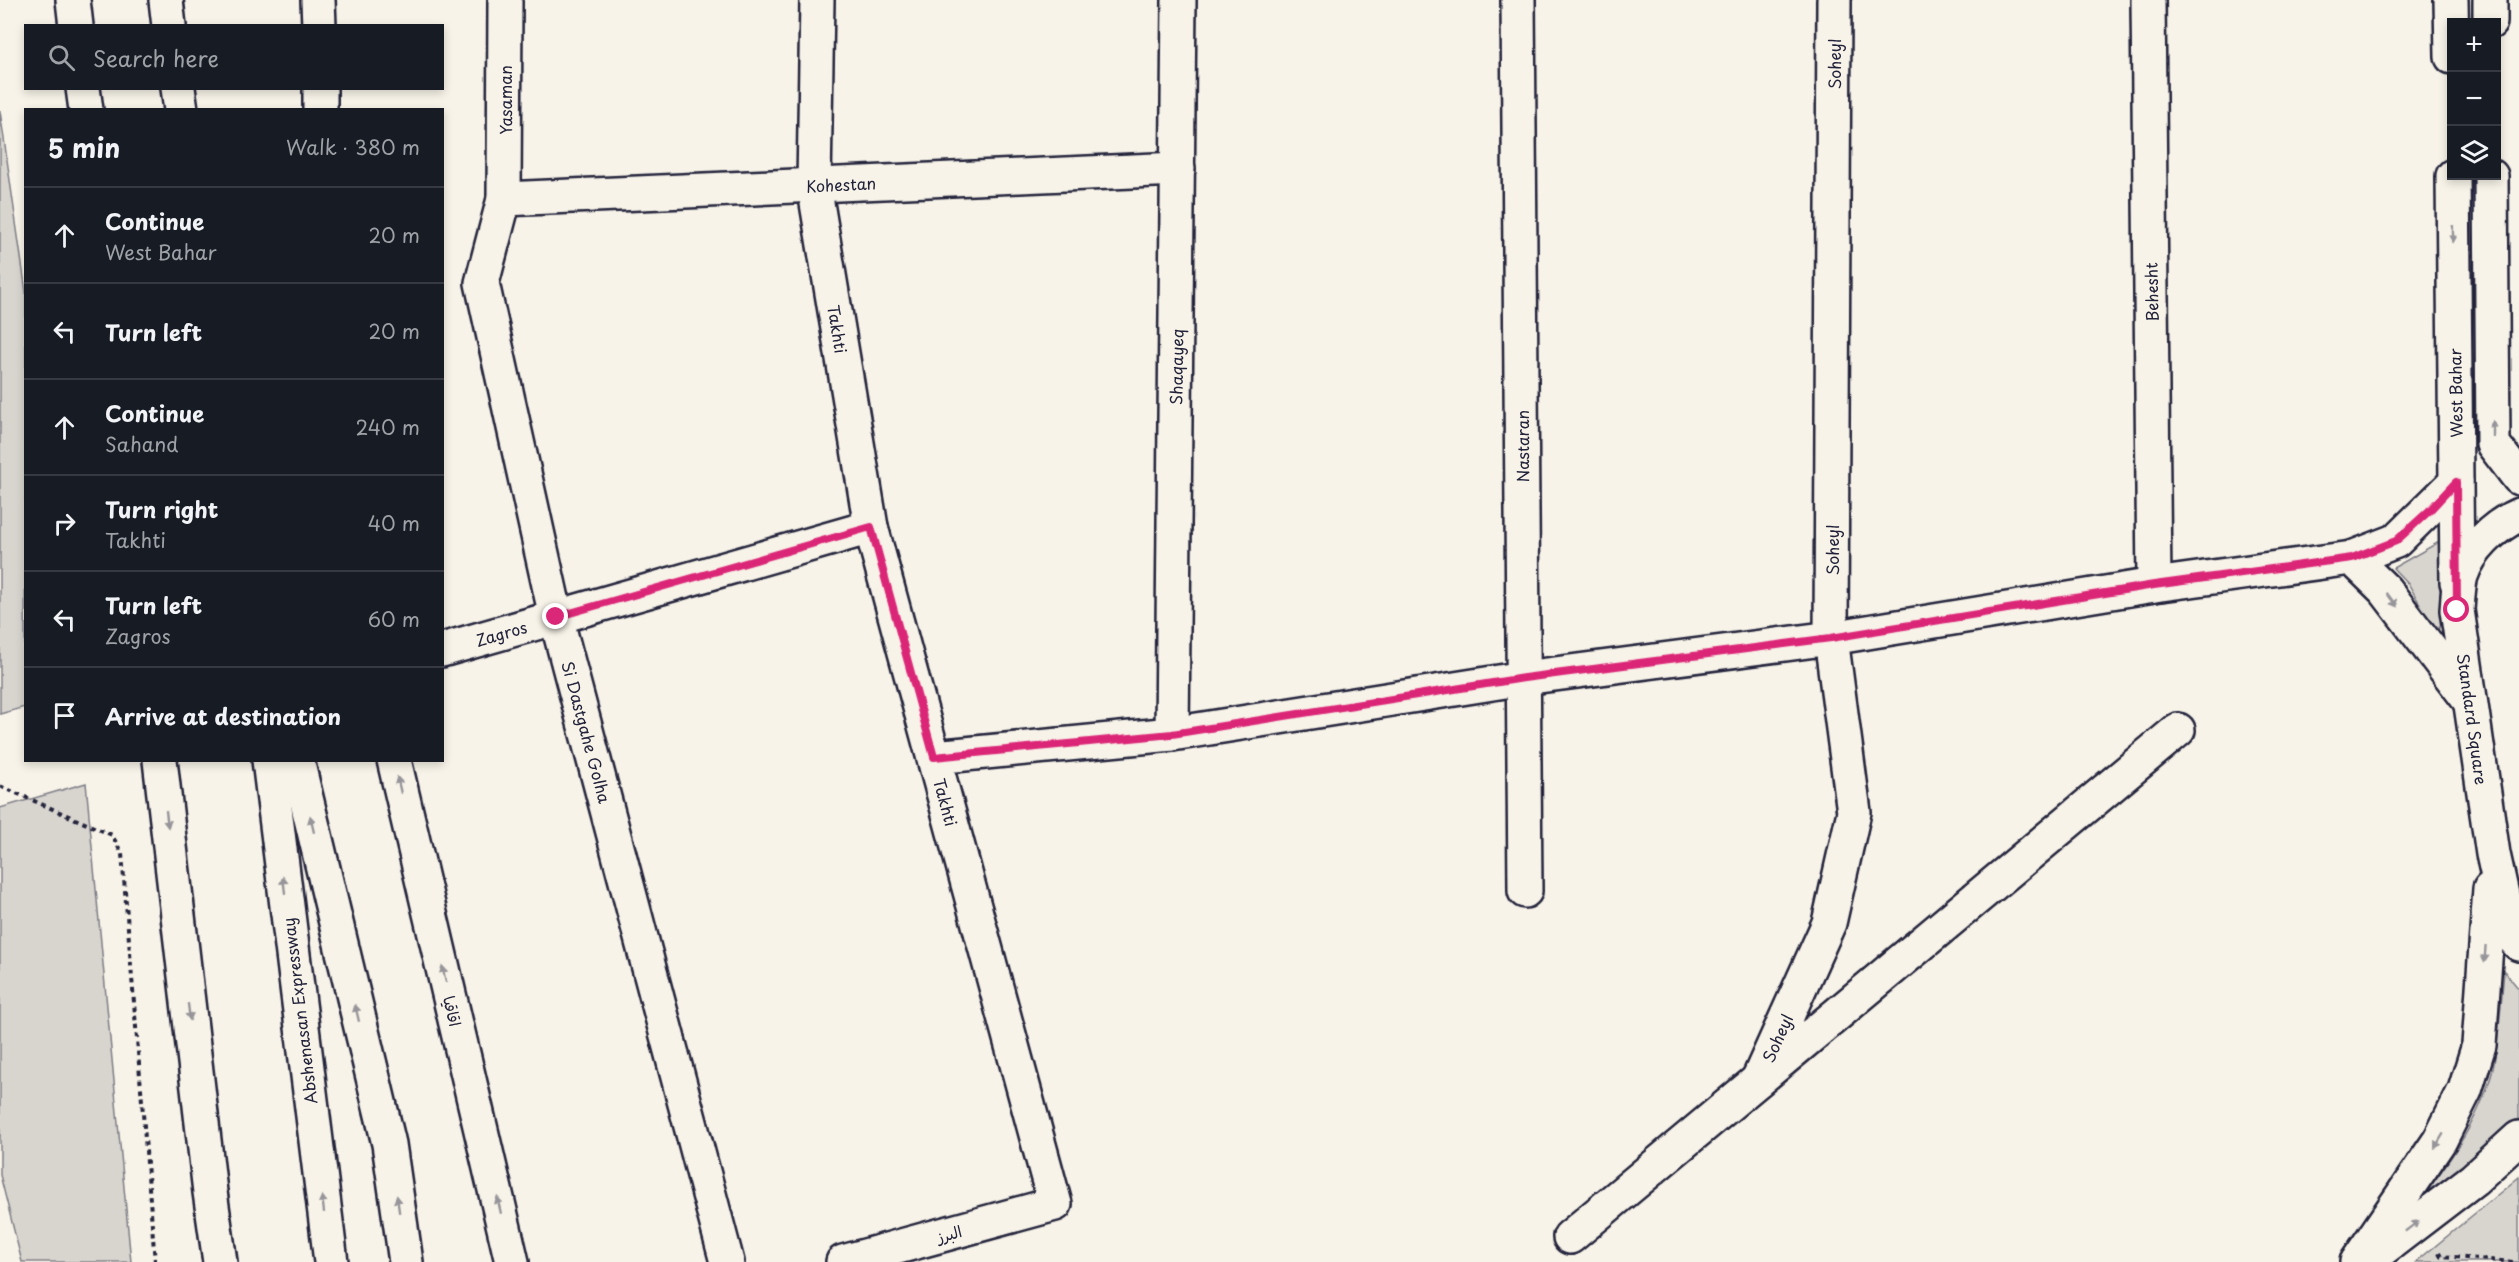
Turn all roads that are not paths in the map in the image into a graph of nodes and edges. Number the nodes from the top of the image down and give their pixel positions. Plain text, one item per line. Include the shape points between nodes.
1 (73, 0) edge
2 (166, 0) edge
3 (318, 0) edge
4 (505, 0) edge
5 (818, 0) edge
6 (1179, 0) edge
7 (1518, 0) edge
8 (1834, 0) edge
9 (2148, 0) edge
10 (2451, 0) edge
11 (2490, 0) edge
12 (2451, 18) edge
13 (2490, 18) edge
14 (76, 24) edge
15 (169, 24) edge
16 (319, 24) edge
17 (83, 90) edge
18 (178, 90) edge
19 (320, 90) edge
20 (86, 108) edge
21 (181, 108) edge
22 (320, 108) edge
23 (1178, 169) junction
24 (2453, 180) edge
25 (2491, 180) edge
26 (814, 185) junction
27 (504, 200) junction
28 (2519, 478) edge
29 (2456, 482) junction
30 (2519, 515) edge
31 (871, 527) junction
32 (2352, 558) junction
33 (2154, 585) junction
34 (2457, 610) junction
35 (556, 617) junction
36 (1831, 638) junction
37 (444, 649) edge
38 (1524, 678) junction
39 (2469, 700) junction
40 (2178, 730) dead end
41 (1172, 734) junction
42 (934, 757) junction
43 (160, 762) edge
44 (269, 762) edge
45 (297, 762) edge
46 (394, 762) edge
47 (2493, 854) junction
48 (1525, 891) dead end
49 (2519, 944) edge
50 (1758, 1080) junction
51 (2519, 1138) edge
52 (210, 1192) junction
53 (1054, 1204) joint
54 (1570, 1237) dead end
55 (211, 1262) edge
56 (220, 1262) edge
57 (331, 1262) edge
58 (406, 1262) edge
59 (513, 1262) edge
60 (727, 1262) edge
61 (843, 1262) edge
62 (2357, 1262) edge
63 (2366, 1262) edge

1 - 14 main road
2 - 15 main road
3 - 16 main road
4 - 27 main road, Yasaman
5 - 26 main road, Takhti
6 - 23 main road, Shaqayeq
7 - 38 main road, Nastaran
8 - 36 main road, Soheyl
9 - 33 main road, Behesht
10 - 12 main road
11 - 13 main road
17 - 20 main road
18 - 21 main road
19 - 22 main road
23 - 26 main road, Kohestan
23 - 41 main road, Shaqayeq
24 -> 29 main road, West Bahar
28 -> 25 main road via 2493,444
26 - 27 main road, Kohestan
26 - 31 main road, Takhti
27 - 35 main road, Si Dastgahe Golha via 482,283
29 - 32 main road via 2396,541
29 - 34 main road, West Bahar
30 - 34 main road, Standard Square via 2504,522 2478,546 2461,576
31 - 35 main road, Zagros
31 - 42 main road, Takhti
32 - 33 main road
32 -> 39 main road via 2385,590
33 - 36 main road
34 - 39 main road, Standard Square
35 - 37 main road, Zagros
35 - 60 main road, Si Dastgahe Golha
36 - 38 main road
36 - 50 main road, Soheyl via 1854,812 1829,923
38 - 41 main road
38 - 48 main road, Nastaran
39 - 47 main road, Standard Square
40 - 50 main road
41 - 42 main road
42 - 53 main road, Takhti
43 -> 52 main road
57 -> 44 main road, Abshenasan Expressway
58 -> 45 main road via 388,1144
59 -> 46 main road, اقاقیا
47 - 49 main road, Standard Square via 2511,934
47 -> 62 main road via 2479,1045 2464,1090 2440,1140
50 - 54 main road
63 -> 51 main road via 2474,1179
52 - 55 main road
52 - 56 main road
53 - 61 main road, البرز

